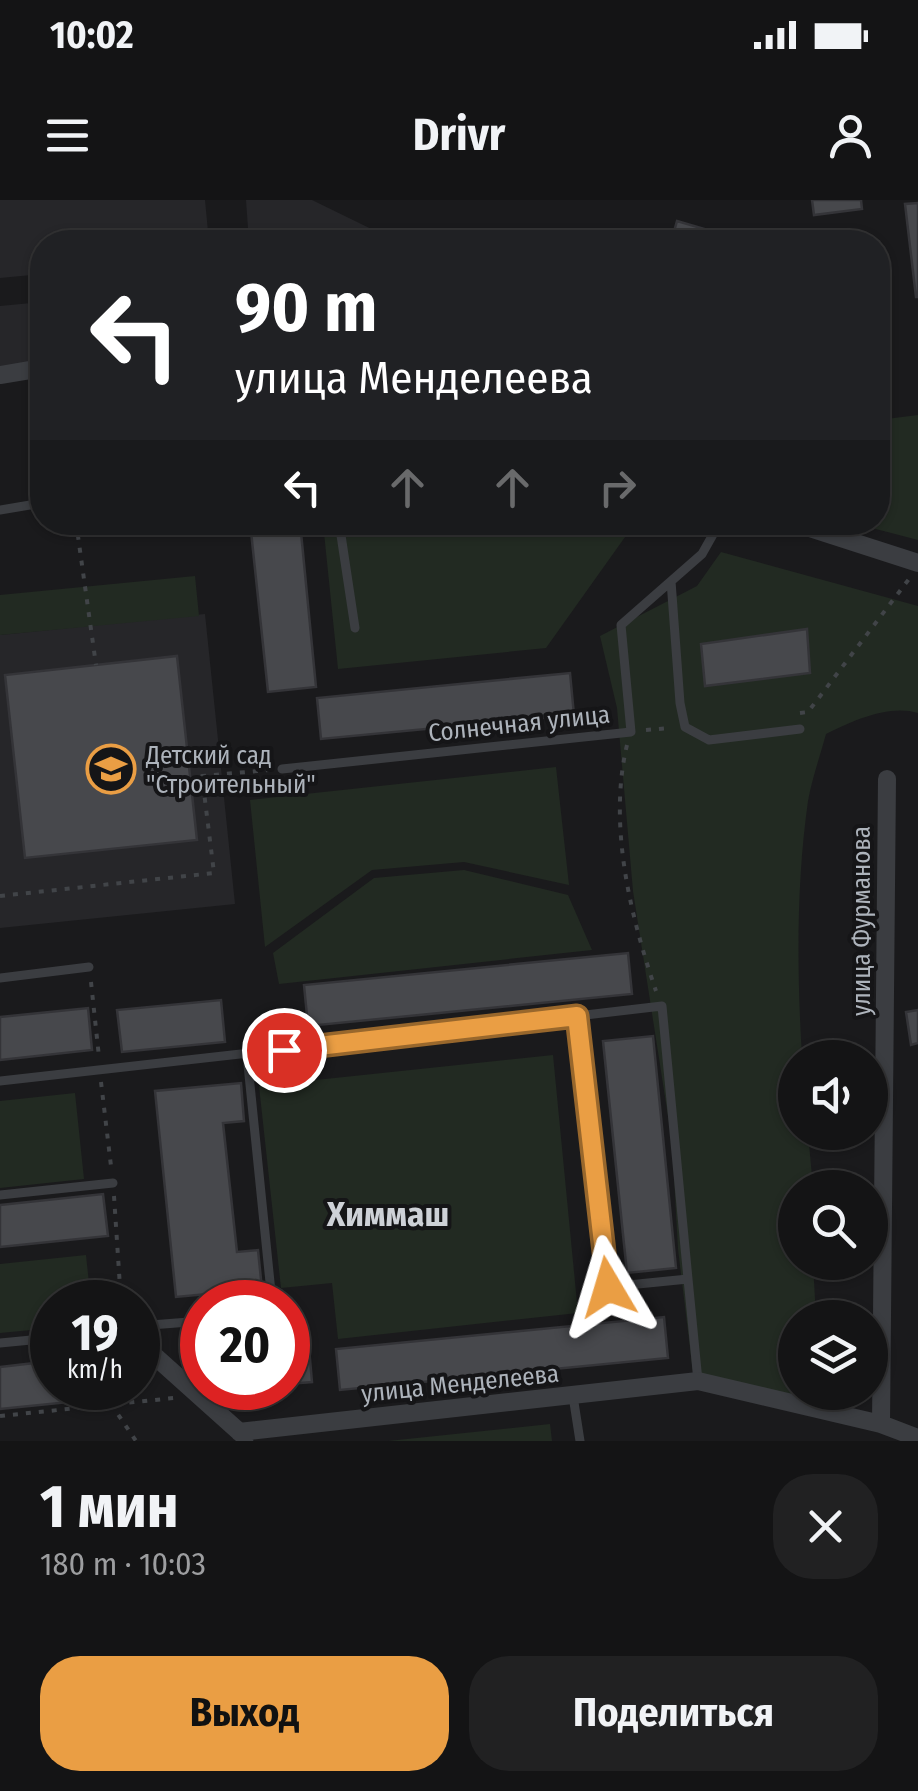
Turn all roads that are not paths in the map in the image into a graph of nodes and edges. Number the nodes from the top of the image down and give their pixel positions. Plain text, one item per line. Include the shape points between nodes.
1 (30, 370) edge
2 (0, 375) edge
3 (30, 505) edge
4 (0, 510) edge
5 (341, 535) edge
6 (713, 535) edge
7 (830, 535) edge
8 (918, 565) edge
9 (671, 581) junction
10 (354, 628) dead end
11 (800, 729) dead end
12 (282, 768) road end
13 (887, 779) dead end
14 (89, 968) road end
15 (0, 978) edge
16 (577, 1016) junction
17 (247, 1055) junction
18 (0, 1082) edge
19 (113, 1183) dead end
20 (0, 1195) edge
21 (688, 1279) junction
22 (270, 1280) edge
23 (30, 1340) edge
24 (0, 1343) edge
25 (160, 1361) edge
26 (698, 1381) junction
27 (573, 1396) junction
28 (881, 1424) junction
29 (240, 1438) edge
30 (918, 1438) edge
31 (580, 1441) edge

1 - 2 street
3 - 4 lane
5 - 10 lane
6 - 9 lane, Солнечная улица
7 - 8 street
9 - 11 lane via 685,728 709,740
9 - 12 lane, Солнечная улица via 621,625 630,732
13 - 28 street, улица Фурманова
14 - 15 lane
16 - 17 lane
16 - 21 lane via 608,1287
16 - 21 lane via 662,1006
17 - 18 lane
17 - 22 lane
19 - 20 lane
21 - 26 lane
23 - 24 lane
25 - 29 street
26 - 27 street, улица Менделеева
26 - 28 street, улица Менделеева
27 - 29 street, улица Менделеева
27 - 31 lane
28 - 30 street, улица Менделеева

